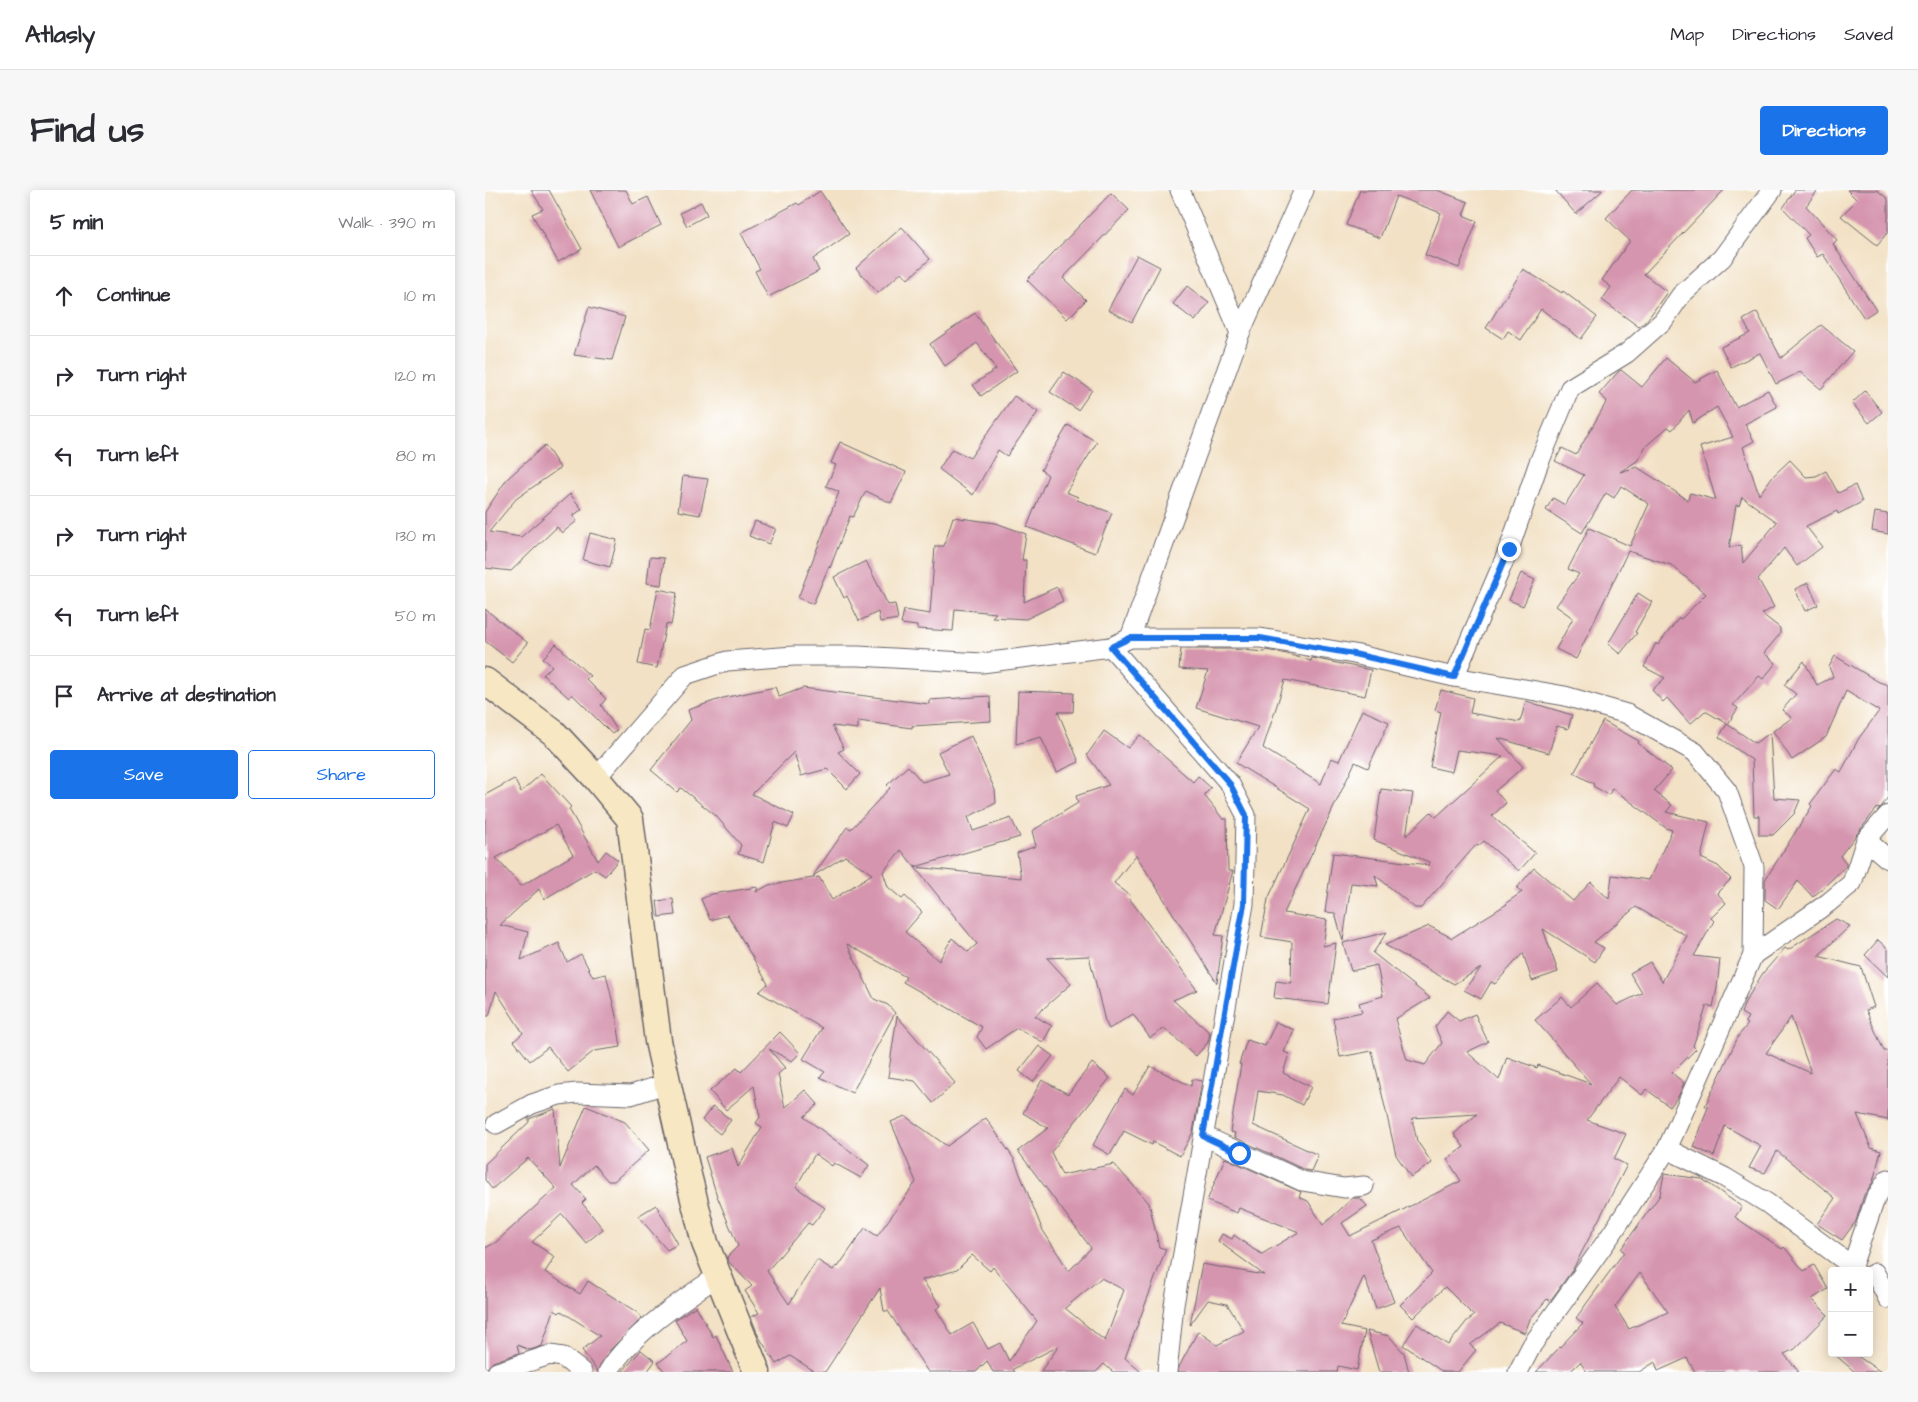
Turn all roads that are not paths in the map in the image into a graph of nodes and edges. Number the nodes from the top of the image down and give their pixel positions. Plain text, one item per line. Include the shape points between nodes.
1 (1180, 190) edge
2 (1304, 190) edge
3 (1773, 190) edge
4 (1240, 333) junction
5 (1130, 638) junction
6 (1111, 647) junction
7 (1454, 677) junction
8 (485, 681) edge
9 (597, 778) junction
10 (1888, 815) edge
11 (1866, 840) junction
12 (1888, 859) edge
13 (1753, 955) junction
14 (668, 1083) junction
15 (496, 1124) dead end
16 (1203, 1136) junction
17 (1667, 1149) junction
18 (1888, 1179) edge
19 (1364, 1186) dead end
20 (1852, 1267) edge
21 (1853, 1267) edge
22 (1873, 1275) edge
23 (718, 1276) junction
24 (1888, 1299) edge
25 (497, 1372) edge
26 (583, 1372) edge
27 (608, 1372) edge
28 (757, 1372) edge
29 (1167, 1372) edge
30 (1518, 1372) edge

1 - 4 street
2 - 4 street
3 - 7 street via 1722,258 1681,295 1663,321 1627,353 1569,388 1509,549
4 - 5 street
5 - 6 street
5 - 7 street via 1260,638 1354,654
6 - 9 street via 982,663 858,656 727,661 685,675
6 - 16 street via 1230,784 1246,815 1244,904
7 - 13 street via 1565,696 1627,714 1695,752 1727,791 1754,867
8 - 9 street via 554,733
9 - 14 street via 630,819 658,1041
10 - 11 street
11 - 12 street
11 - 13 street via 1851,883
13 - 17 street
14 - 15 street via 631,1095 559,1095 532,1104
14 - 23 street via 705,1243
16 - 19 street via 1302,1182 1344,1188
16 - 29 street via 1174,1305
17 - 20 street via 1767,1202
17 - 30 street via 1613,1232 1532,1345
18 - 21 street via 1875,1199
22 - 24 street
23 - 27 street via 642,1334
23 - 28 street
25 - 26 street via 550,1355 563,1357

